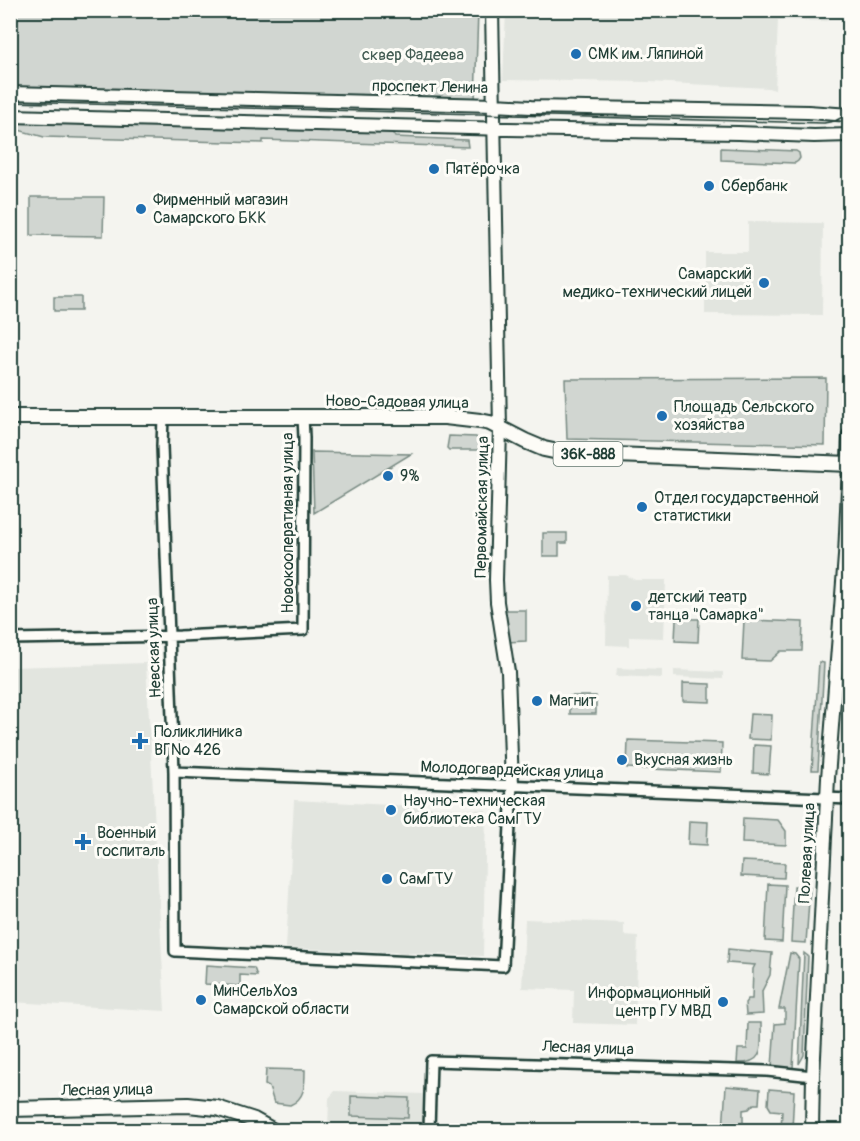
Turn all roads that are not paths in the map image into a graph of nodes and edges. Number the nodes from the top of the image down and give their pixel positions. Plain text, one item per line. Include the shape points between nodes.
1 (492, 10) edge
2 (10, 93) edge
3 (494, 105) junction
4 (849, 115) edge
5 (10, 116) edge
6 (494, 128) junction
7 (849, 135) edge
8 (303, 416) junction
9 (10, 417) edge
10 (163, 417) junction
11 (500, 428) junction
12 (849, 435) edge
13 (849, 464) edge
14 (844, 629) edge
15 (169, 637) junction
16 (10, 639) edge
17 (174, 772) junction
18 (512, 785) junction
19 (827, 797) junction
20 (849, 799) edge
21 (503, 966) joint
22 (813, 1077) junction
23 (10, 1109) edge
24 (271, 1130) edge
25 (429, 1131) edge
26 (812, 1131) edge

1 - 3 main road, Первомайская улица
2 - 3 main road, проспект Ленина
3 - 4 main road, проспект Ленина
3 - 6 main road, Первомайская улица
5 - 6 main road
6 - 7 main road
6 - 11 main road, Первомайская улица
8 - 10 main road, Ново-Садовая улица / 36К-888
8 - 11 main road, Ново-Садовая улица / 36К-888 via 445,417
8 - 15 street, Новокооперативная улица via 303,630
9 - 10 main road, Ново-Садовая улица / 36К-888
10 - 15 street, Невская улица
11 - 13 main road, Ново-Садовая улица / 36К-888 via 563,453
11 - 18 main road, Первомайская улица via 496,591 508,672
12 - 13 main road
13 - 14 main road, Полевая улица via 842,577
14 - 19 main road, Полевая улица
15 - 16 street
15 - 17 street, Невская улица
17 - 18 street, Молодогвардейская улица
17 - 21 street, Невская улица via 175,951
18 - 19 street, Молодогвардейская улица
18 - 21 street, Первомайская улица
19 - 20 street, Молодогвардейская улица
19 - 22 main road, Полевая улица
22 - 25 street, Лесная улица via 766,1071 431,1061
22 - 26 main road, Полевая улица
23 - 24 main road, Лесная улица via 217,1107

